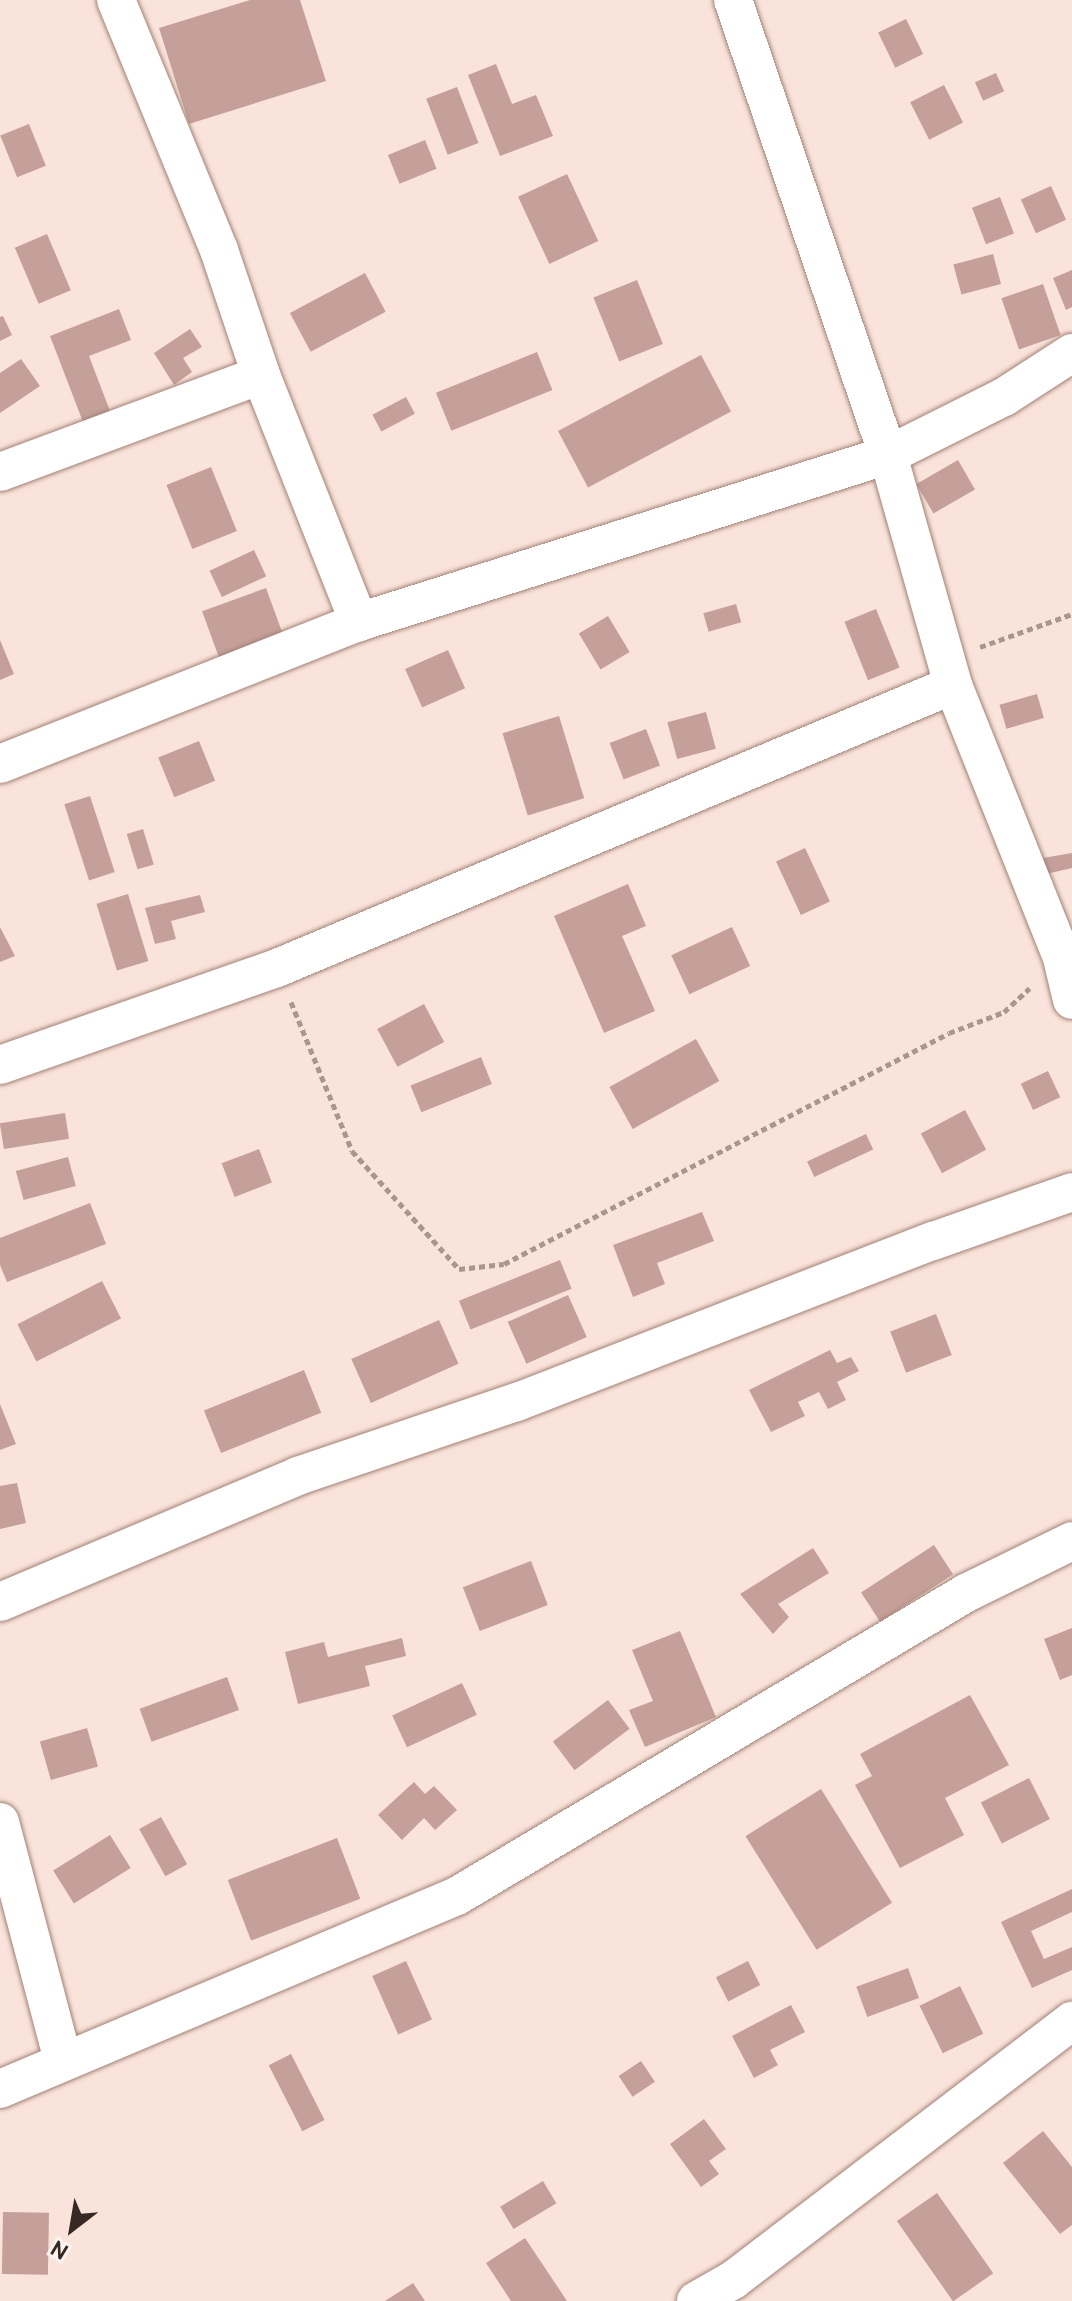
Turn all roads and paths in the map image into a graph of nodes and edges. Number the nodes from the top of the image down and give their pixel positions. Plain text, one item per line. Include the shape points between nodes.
1 (116, 0) edge
2 (733, 0) edge
3 (1072, 353) edge
4 (261, 375) junction
5 (888, 455) junction
6 (0, 472) edge
7 (1072, 614) edge
8 (359, 622) junction
9 (950, 673) junction
10 (0, 764) edge
11 (1067, 955) edge
12 (277, 968) junction
13 (1072, 1000) edge
14 (0, 1065) edge
15 (1072, 1192) edge
16 (1072, 1541) edge
17 (0, 1602) edge
18 (0, 1822) edge
19 (1072, 2021) edge
20 (63, 2060) junction
21 (0, 2089) edge
22 (696, 2301) edge

1 - 4 street via 219,250
2 - 5 street
3 - 5 street via 1004,397
4 - 6 street
4 - 8 street
5 - 8 street
5 - 9 street
7 - 9 path
8 - 10 street
9 - 11 street
9 - 12 street
11 - 12 path via 1004,1012 949,1033 504,1264 459,1269 352,1151
11 - 13 street
12 - 14 street
15 - 17 street via 517,1402 298,1476
16 - 20 street via 966,1593 457,1896
18 - 20 street
19 - 22 street via 733,2280
20 - 21 street

